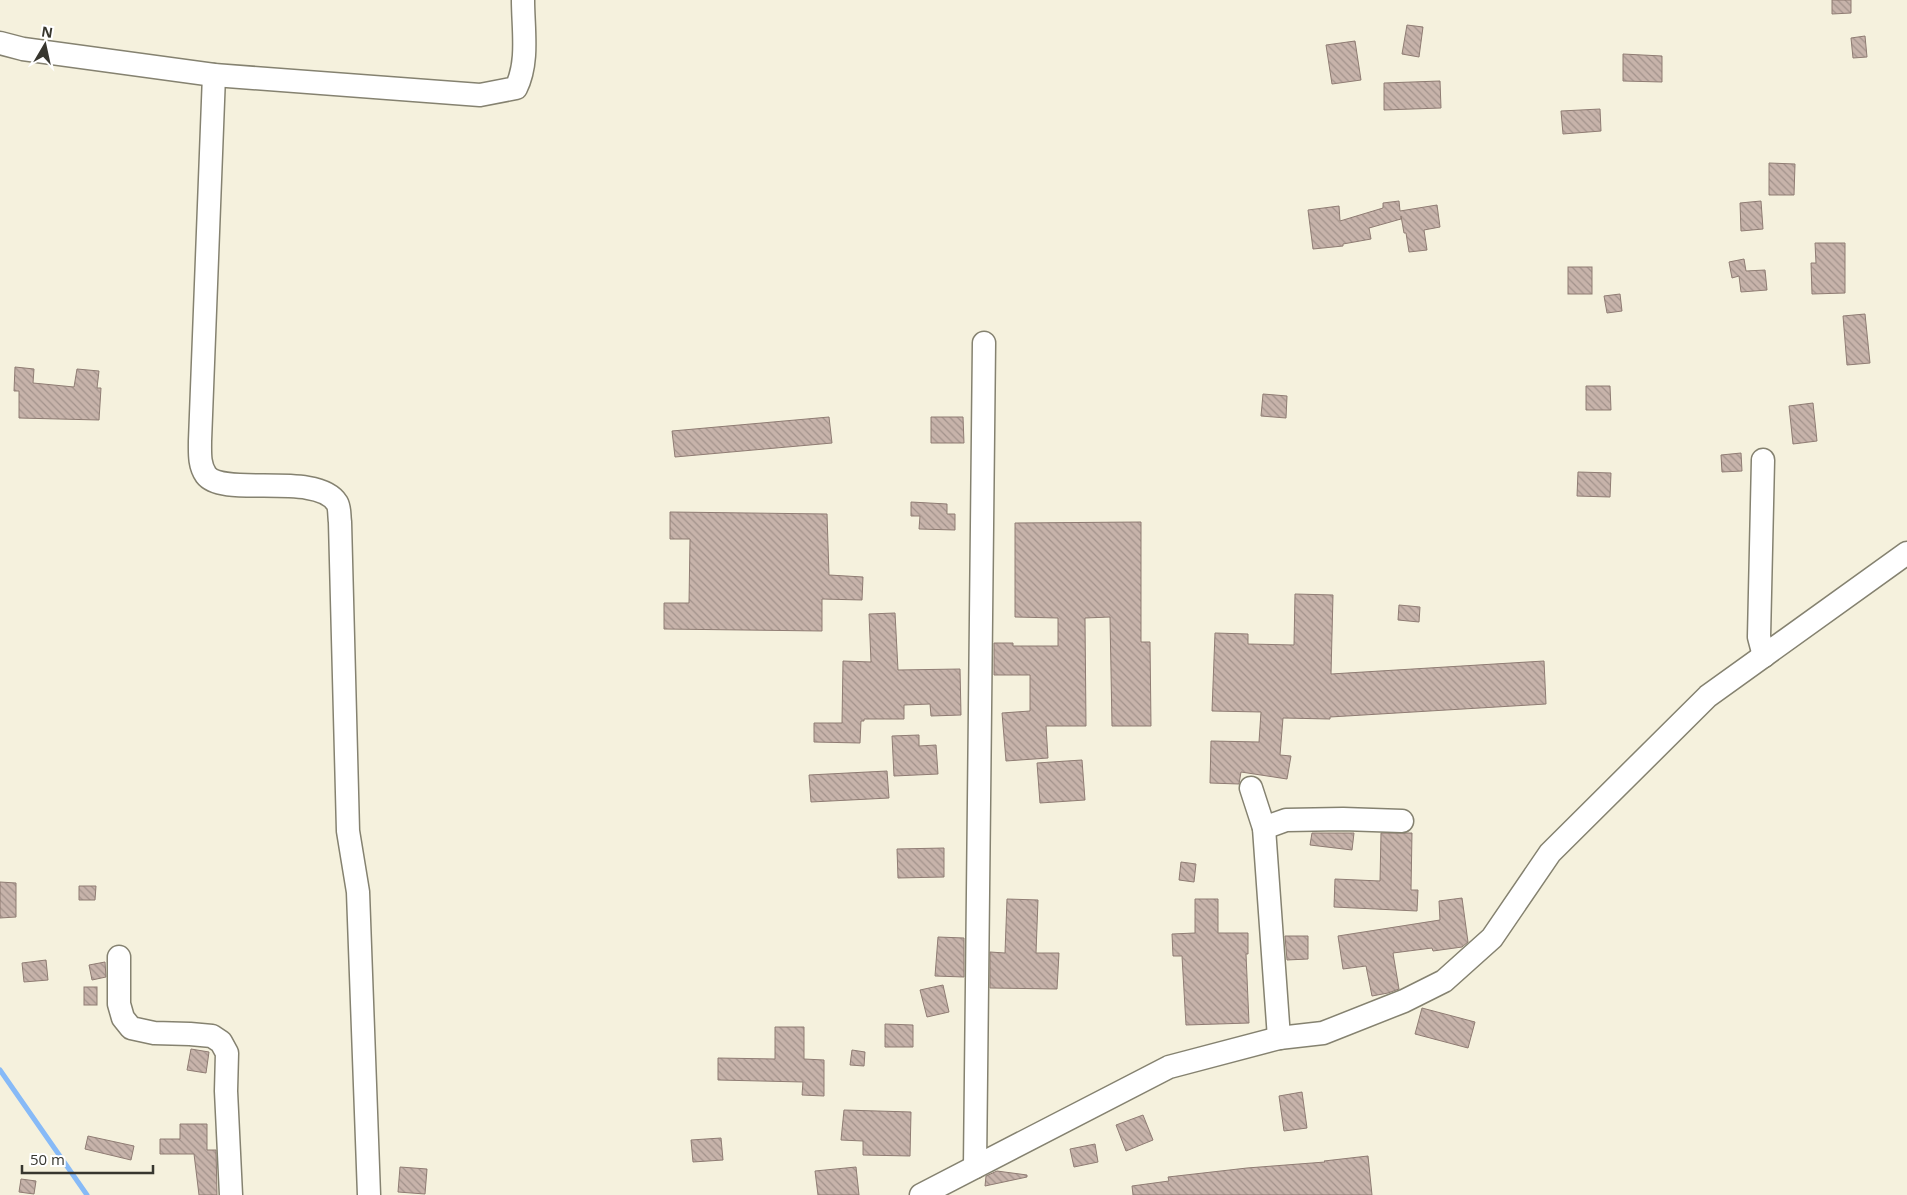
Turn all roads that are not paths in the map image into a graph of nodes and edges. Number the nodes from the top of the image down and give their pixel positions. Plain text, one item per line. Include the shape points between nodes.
1 (523, 0) edge
2 (0, 44) edge
3 (214, 75) junction
4 (984, 342) dead end
5 (1763, 460) dead end
6 (1907, 554) edge
7 (1764, 656) junction
8 (1251, 788) dead end
9 (1402, 821) dead end
10 (1264, 828) junction
11 (119, 957) dead end
12 (1279, 1038) junction
13 (975, 1167) junction
14 (231, 1195) edge
15 (369, 1195) edge
16 (921, 1195) edge

1 - 3 street via 524,56 522,75 516,88 480,94
2 - 3 street
3 - 15 street via 200,465 207,477 222,484 312,488 327,493 338,504 348,830 358,892
4 - 13 street
5 - 7 street via 1759,637
6 - 7 street
7 - 12 street via 1708,696 1550,853 1492,938 1444,981 1404,1001 1323,1033
8 - 10 street
9 - 10 street via 1286,820
10 - 12 street
11 - 14 street via 119,1004 123,1018 131,1028 154,1033 212,1036 221,1042 227,1054
12 - 13 street via 1169,1067
13 - 16 street

